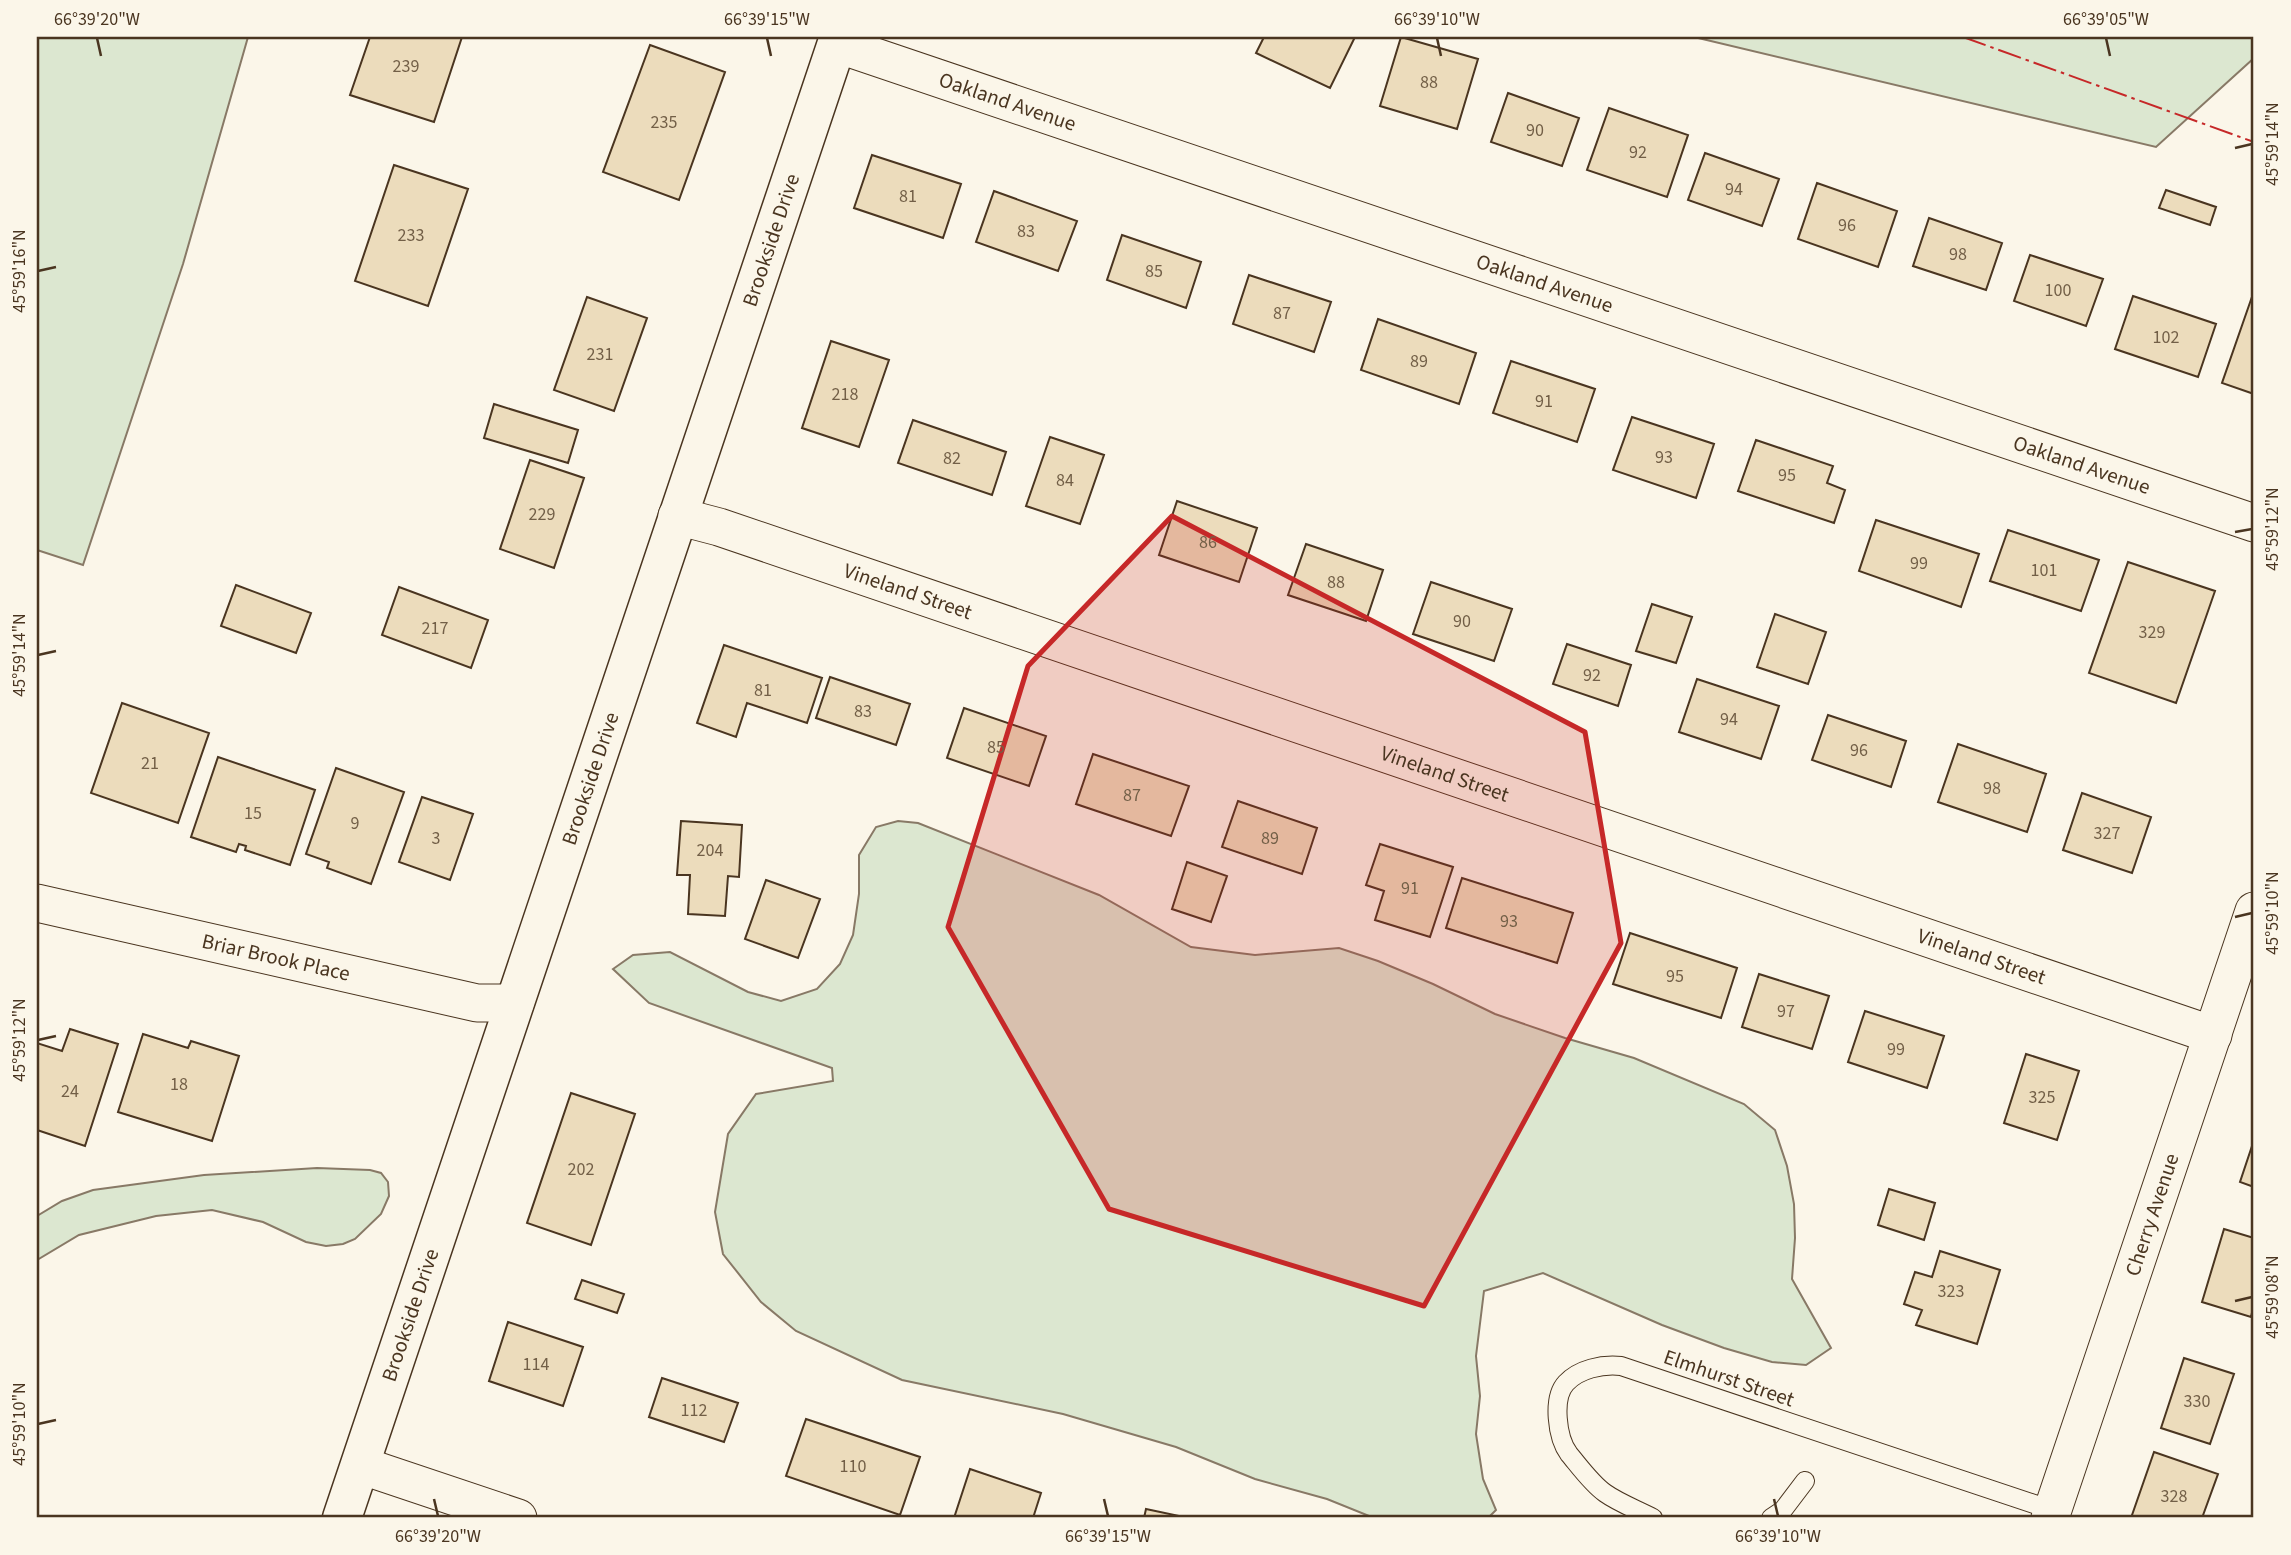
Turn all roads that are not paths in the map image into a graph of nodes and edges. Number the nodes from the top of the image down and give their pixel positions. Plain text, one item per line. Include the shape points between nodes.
1 (838, 40) edge
2 (677, 516) junction
3 (2254, 523) edge
4 (37, 903) edge
5 (2254, 911) edge
6 (515, 1003) junction
7 (2213, 1035) junction
8 (360, 1465) junction
9 (1805, 1481) dead end
10 (2051, 1514) edge
11 (342, 1518) edge
12 (518, 1518) edge
13 (1653, 1518) edge
14 (1772, 1518) edge

1 - 2 street, Brookside Drive
1 - 3 street, Oakland Avenue
2 - 6 street, Brookside Drive
2 - 7 street, Vineland Street
4 - 6 street, Briar Brook Place via 477,1003
5 - 7 street, Cherry Avenue
6 - 8 street, Brookside Drive
7 - 10 street, Cherry Avenue
8 - 11 street, Brookside Drive
8 - 12 street
9 - 14 lane
10 - 13 lane, Elmhurst Street via 1620,1366 1607,1364 1584,1371 1565,1384 1559,1401 1557,1424 1566,1451 1605,1493

